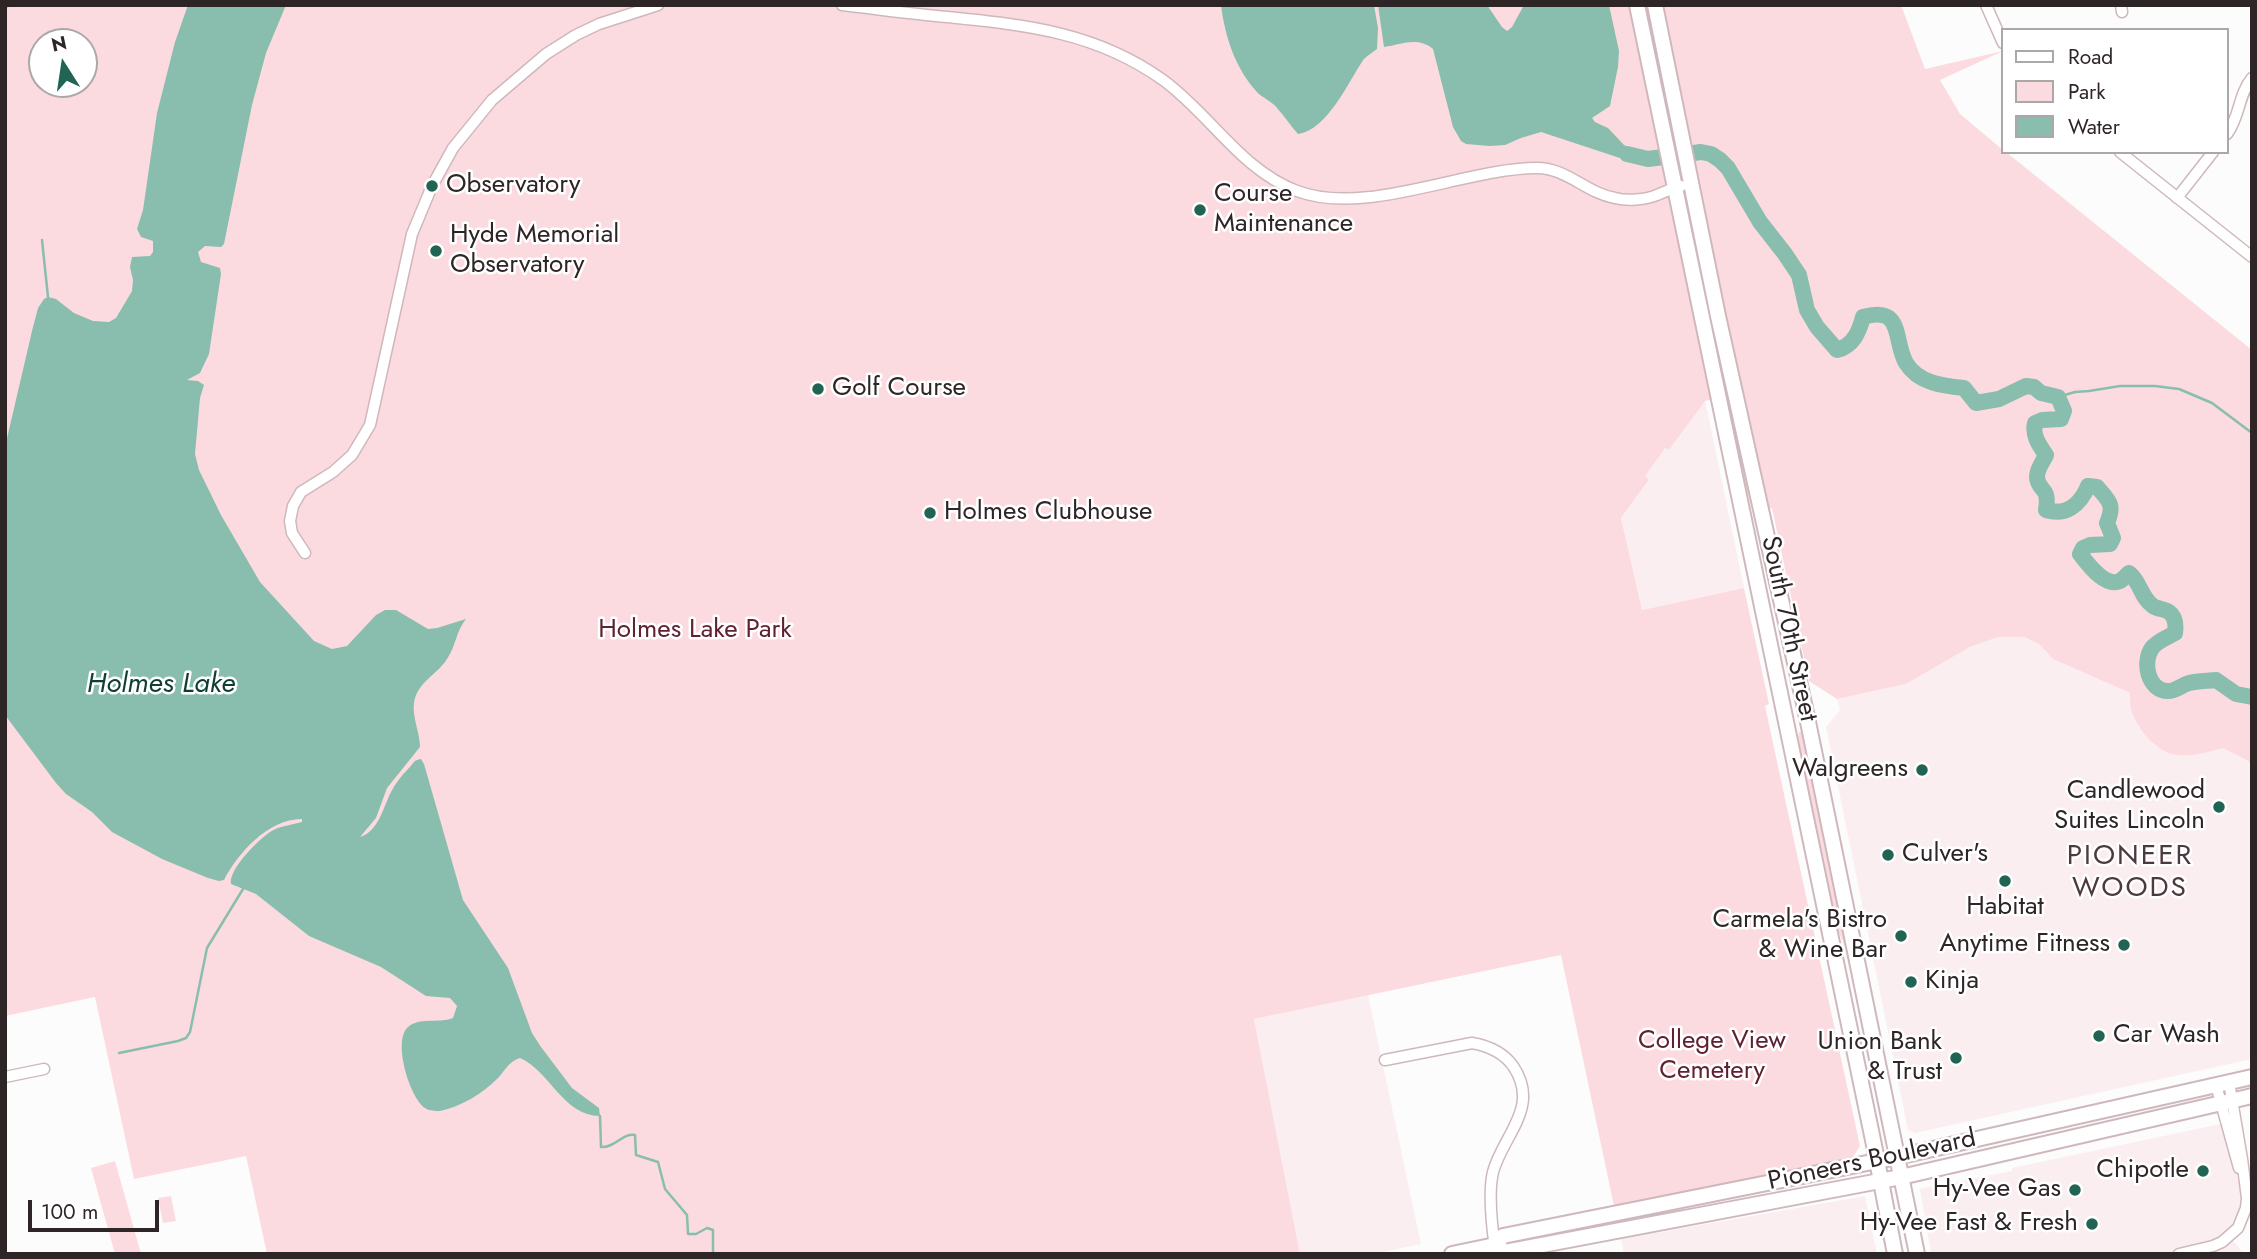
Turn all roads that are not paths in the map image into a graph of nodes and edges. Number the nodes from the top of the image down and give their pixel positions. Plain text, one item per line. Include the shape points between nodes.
1 (658, 5) edge
2 (842, 5) edge
3 (1637, 5) edge
4 (1655, 5) edge
5 (1986, 5) edge
6 (2002, 41) edge
7 (2252, 78) edge
8 (2229, 130) edge
9 (2122, 154) edge
10 (2211, 154) edge
11 (1691, 184) junction
12 (1674, 188) junction
13 (1658, 195) junction
14 (2177, 198) junction
15 (1677, 206) junction
16 (2252, 257) edge
17 (305, 552) dead end
18 (1385, 1060) dead end
19 (44, 1069) dead end
20 (5, 1077) edge
21 (2252, 1077) edge
22 (2222, 1083) junction
23 (2252, 1096) edge
24 (2226, 1102) junction
25 (1897, 1157) junction
26 (1877, 1161) junction
27 (1901, 1177) junction
28 (1881, 1181) junction
29 (1495, 1250) edge
30 (1452, 1254) edge
31 (1895, 1254) edge
32 (1917, 1254) edge
33 (2179, 1254) edge

1 - 17 street via 599,24 546,54 492,100 453,148 412,234 365,435 344,463 301,492 293,506 292,533
2 - 13 street via 1008,23 1063,33 1100,46 1166,82 1266,175 1308,194 1356,197 1538,168 1560,172 1614,198
3 - 12 main road, South 70th Street
4 - 11 main road, South 70th Street
5 - 6 street
7 - 8 street
9 - 14 street
10 - 14 street
11 - 12 street
11 - 25 main road, South 70th Street
12 - 13 street
12 - 15 main road, South 70th Street
13 - 15 street
14 - 16 street
15 - 26 main road, South 70th Street
18 - 29 street via 1472,1043 1503,1055 1517,1072 1523,1090 1521,1112 1492,1175
19 - 20 street
21 - 22 main road, Pioneers Boulevard
22 - 24 street
22 - 25 main road, Pioneers Boulevard
23 - 24 main road, Pioneers Boulevard
24 - 27 main road, Pioneers Boulevard
24 - 33 street via 2246,1209 2230,1237
25 - 26 main road, Pioneers Boulevard
25 - 27 main road, South 70th Street
26 - 28 main road, South 70th Street
26 - 29 main road, Pioneers Boulevard via 1503,1236
27 - 28 main road, Pioneers Boulevard
27 - 32 main road, South 70th Street
28 - 29 main road, Pioneers Boulevard via 1505,1252
28 - 31 main road, South 70th Street
29 - 30 main road, Pioneers Boulevard

